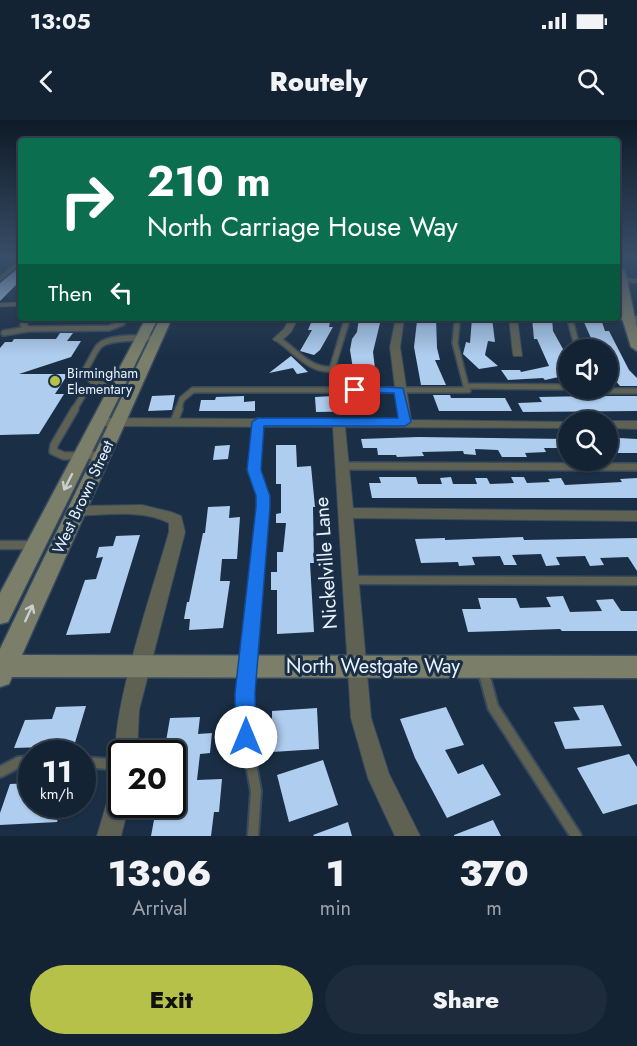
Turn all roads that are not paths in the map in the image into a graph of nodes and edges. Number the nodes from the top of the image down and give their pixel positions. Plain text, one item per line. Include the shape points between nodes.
1 (621, 289) edge
2 (0, 304) edge
3 (18, 304) edge
4 (627, 318) edge
5 (27, 321) edge
6 (126, 321) edge
7 (152, 321) edge
8 (163, 321) edge
9 (292, 321) edge
10 (346, 321) edge
11 (400, 321) edge
12 (457, 321) edge
13 (513, 321) edge
14 (571, 321) edge
15 (28, 329) junction
16 (4, 333) dead end
17 (149, 338) junction
18 (278, 339) joint
19 (575, 339) edge
20 (637, 347) edge
21 (518, 354) dead end
22 (109, 386) junction
23 (466, 386) junction
24 (558, 387) edge
25 (399, 390) junction
26 (618, 391) edge
27 (637, 391) edge
28 (98, 422) junction
29 (117, 422) junction
30 (174, 422) junction
31 (258, 422) junction
32 (339, 422) junction
33 (405, 422) junction
34 (558, 424) edge
35 (618, 425) edge
36 (637, 425) edge
37 (81, 455) junction
38 (102, 455) junction
39 (342, 466) junction
40 (637, 467) edge
41 (76, 512) junction
42 (346, 513) junction
43 (637, 516) edge
44 (0, 545) edge
45 (35, 545) junction
46 (350, 580) junction
47 (637, 581) edge
48 (0, 615) edge
49 (356, 665) junction
50 (141, 666) junction
51 (249, 666) junction
52 (482, 666) junction
53 (2, 669) edge
54 (634, 672) edge
55 (127, 740) edge
56 (18, 763) edge
57 (0, 772) edge
58 (114, 818) edge
59 (109, 836) edge
60 (254, 836) edge
61 (408, 836) edge
62 (576, 836) edge

1 - 4 main road
2 - 3 lane
4 - 20 main road
5 - 15 lane via 23,325
6 - 15 lane via 109,328
7 - 17 main road, West Brown Street
8 - 17 main road, West Brown Street
9 - 18 street
10 - 18 lane via 335,365 326,371 314,368
11 - 25 street via 395,348
12 - 23 lane via 455,343
13 - 21 street
14 - 19 lane
15 - 16 lane
17 - 22 main road, West Brown Street
17 - 22 lane via 111,340 99,346 84,372 94,383
17 - 29 main road, West Brown Street
22 - 28 main road, West Brown Street
22 - 37 lane via 85,392 54,445 53,451 64,456
23 - 24 lane
23 - 25 lane via 468,390
25 - 30 lane via 193,390 182,399
25 - 33 street
26 - 27 lane
28 - 29 street
28 - 37 main road, West Brown Street
29 - 30 street
29 - 38 main road, West Brown Street
30 - 31 street
31 - 32 street
31 - 51 lane via 254,470 263,507
32 - 33 street
32 - 39 street, Nickelville Lane
33 - 34 street
35 - 36 street
37 - 38 lane
37 -> 45 main road, West Brown Street
38 - 41 main road, West Brown Street
39 - 40 lane
39 - 42 street, Nickelville Lane
41 - 50 street via 145,510 165,512 176,520 177,532
53 -> 41 main road, West Brown Street
42 - 43 street
42 - 46 street, Nickelville Lane
44 - 45 lane
45 - 48 main road, West Brown Street
46 - 47 lane
46 - 49 street, Nickelville Lane
49 - 51 main road, North Westgate Way
49 - 52 main road, North Westgate Way
49 - 61 street, Nickelville Lane via 361,718 369,748 379,778
50 - 51 main road, North Westgate Way
50 - 53 main road, North Westgate Way
50 - 55 street via 129,710
51 - 60 lane via 246,737 256,791
52 - 54 main road, North Westgate Way
52 - 62 lane via 493,707
56 - 57 lane
58 - 59 street

